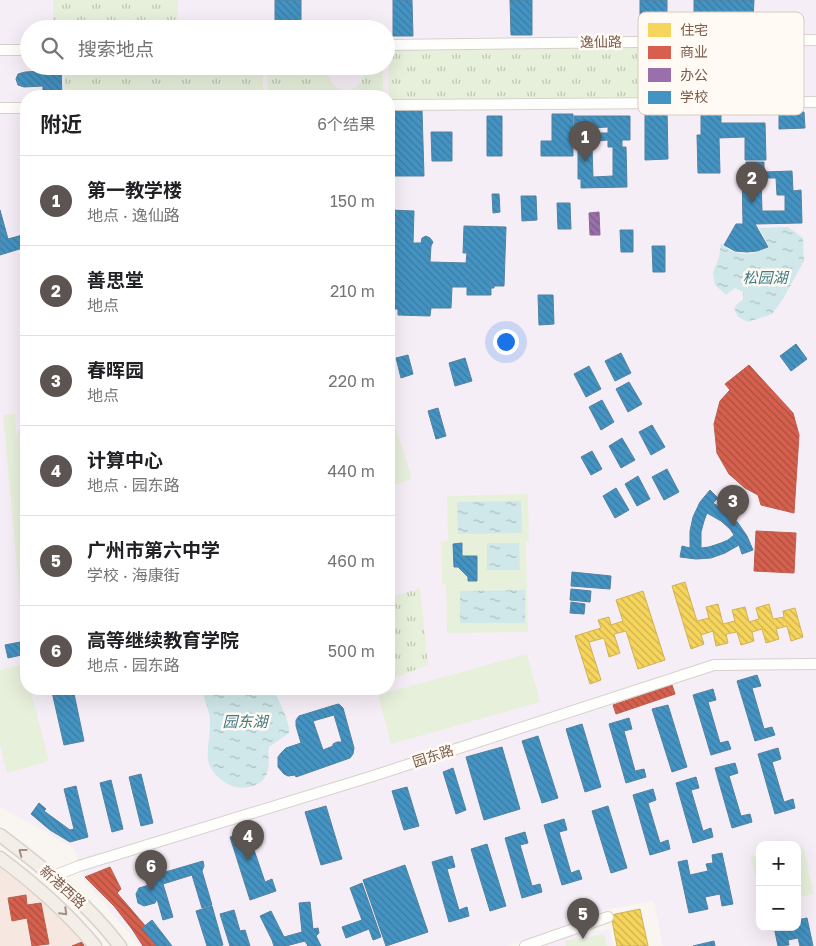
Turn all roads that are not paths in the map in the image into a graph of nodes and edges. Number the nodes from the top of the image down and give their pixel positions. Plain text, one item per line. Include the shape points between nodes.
1 (638, 42) edge
2 (395, 45) edge
3 (0, 50) edge
4 (20, 50) edge
5 (638, 103) edge
6 (395, 105) edge
7 (0, 108) edge
8 (20, 108) edge
9 (816, 664) edge
10 (0, 835) edge
11 (0, 858) edge
12 (54, 876) junction
13 (608, 917) dead end
14 (95, 946) edge
15 (120, 946) edge
16 (525, 946) edge

1 - 2 street, 逸仙路
3 - 4 street
5 - 6 street
7 - 8 street
9 - 12 street, 园东路 via 714,665
12 -> 10 main road, 新港西路
11 -> 14 main road, 新港西路 via 46,895
12 - 15 main road, 新港西路
13 - 16 street

